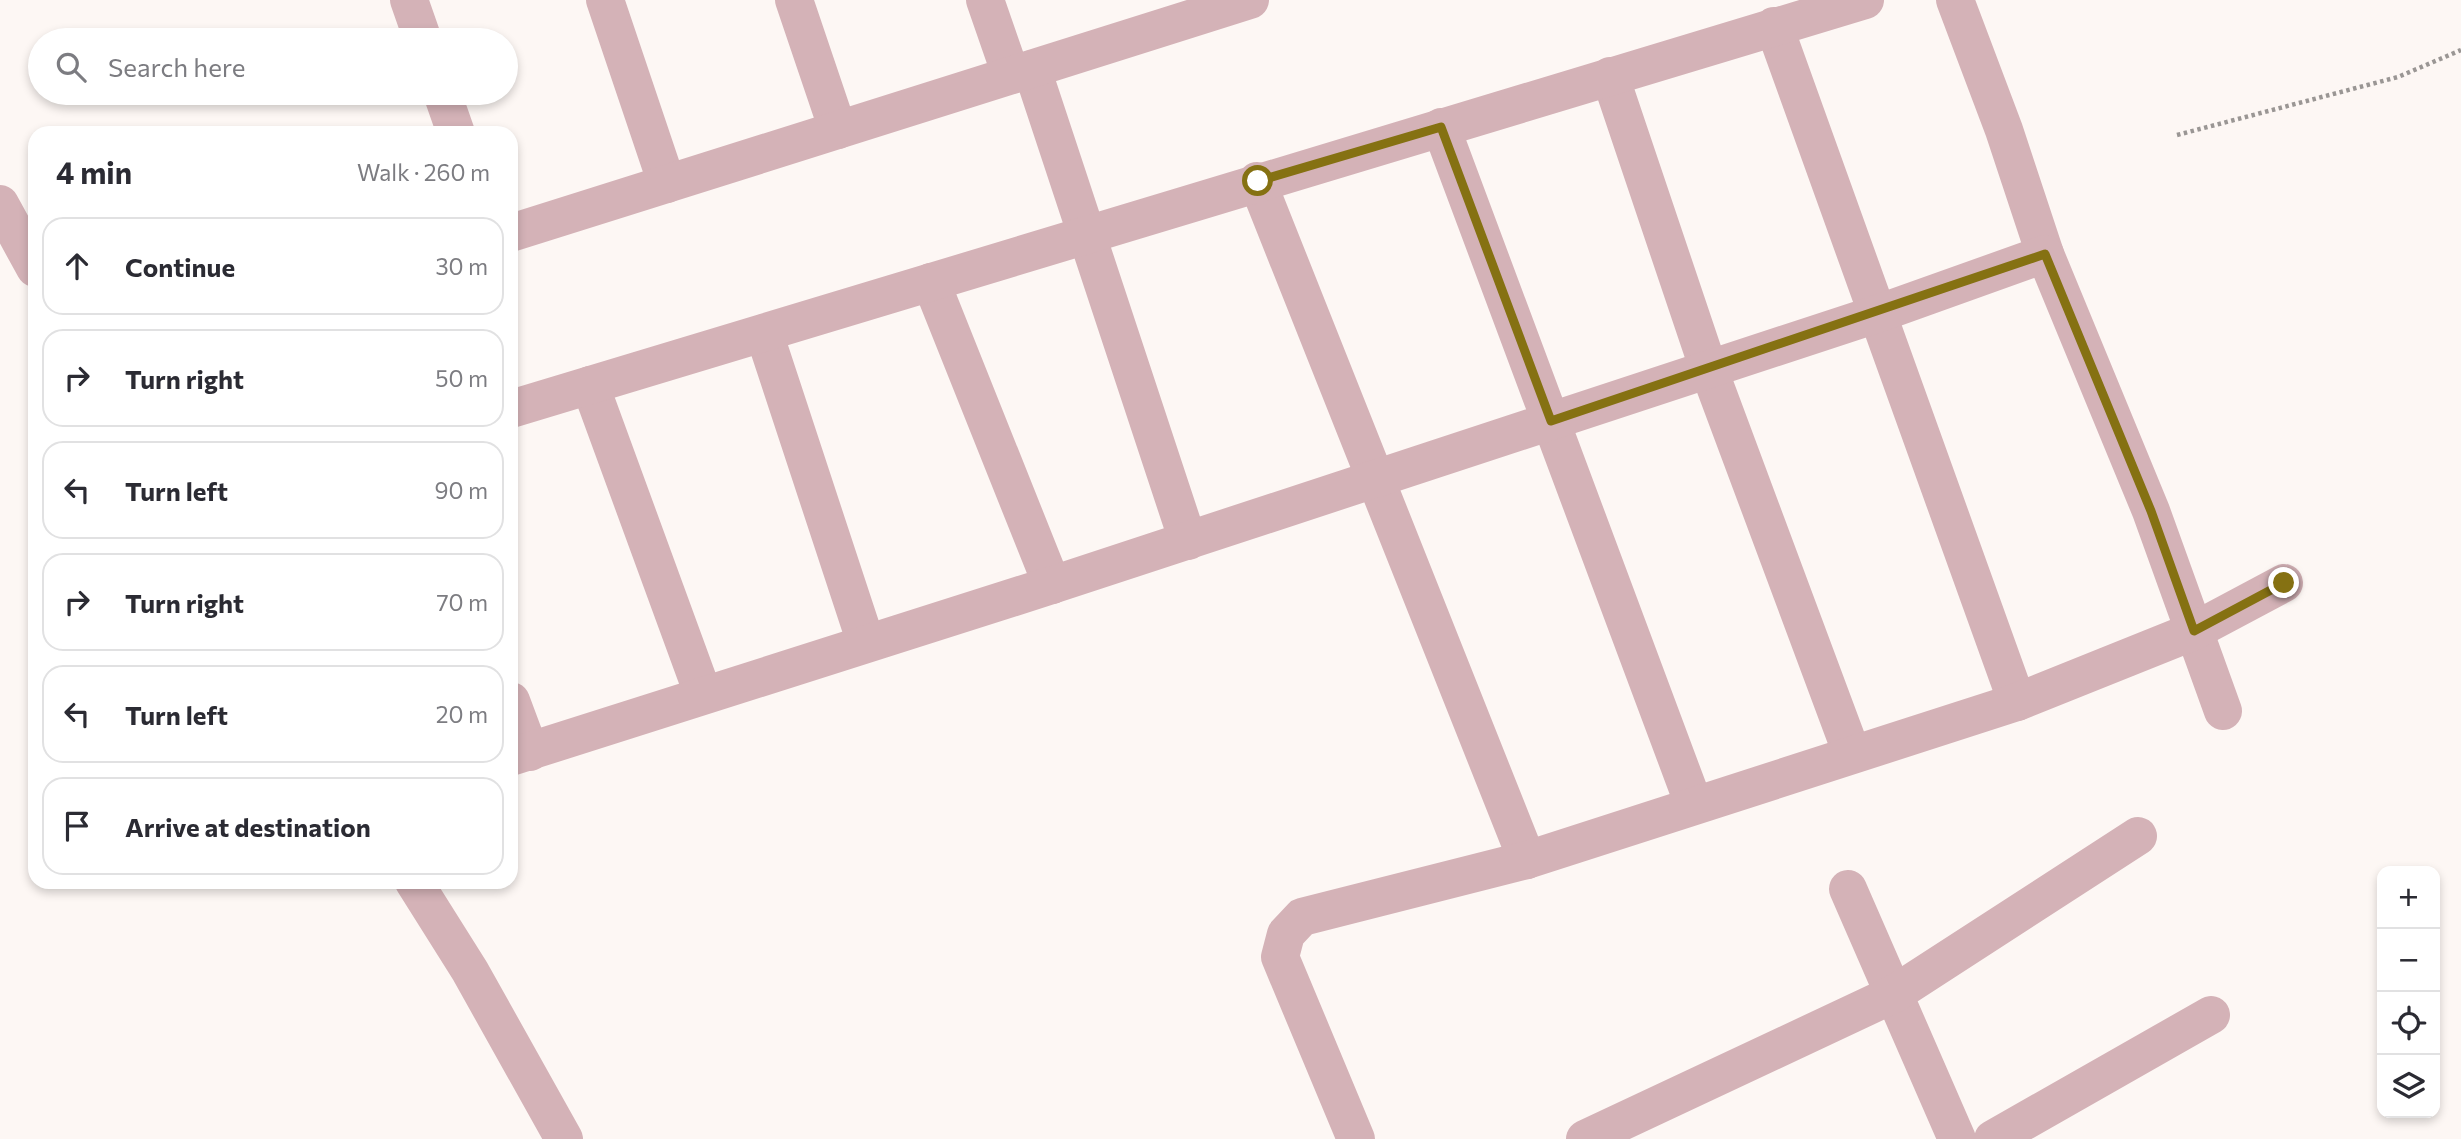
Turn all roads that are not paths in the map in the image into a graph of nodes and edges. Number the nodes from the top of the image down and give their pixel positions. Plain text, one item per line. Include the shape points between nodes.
1 (409, 0) edge
2 (605, 0) edge
3 (794, 0) edge
4 (985, 0) edge
5 (1250, 0) edge
6 (1865, 0) edge
7 (1955, 0) edge
8 (1154, 15) edge
9 (1774, 26) junction
10 (419, 28) edge
11 (1021, 72) junction
12 (1610, 76) junction
13 (446, 105) edge
14 (454, 126) edge
15 (1441, 127) junction
16 (838, 130) junction
17 (1258, 181) junction
18 (667, 184) junction
19 (0, 204) edge
20 (518, 231) edge
21 (1085, 234) junction
22 (2045, 254) junction
23 (28, 255) edge
24 (931, 282) junction
25 (1877, 314) junction
26 (764, 333) junction
27 (1709, 369) junction
28 (590, 385) junction
29 (518, 407) edge
30 (1551, 421) junction
31 (1374, 480) junction
32 (1188, 541) junction
33 (2284, 583) dead end
34 (1052, 585) junction
35 (2194, 631) junction
36 (866, 643) junction
37 (703, 694) junction
38 (2017, 702) junction
39 (2223, 711) dead end
40 (520, 754) edge
41 (1852, 754) junction
42 (1694, 805) junction
43 (2138, 836) dead end
44 (1527, 860) junction
45 (418, 889) edge
46 (1848, 889) dead end
47 (1894, 994) junction
48 (2211, 1016) dead end
49 (564, 1139) edge
50 (1356, 1139) edge
51 (1585, 1139) edge
52 (1957, 1139) edge
53 (1993, 1139) edge

1 - 10 street
2 - 18 street
3 - 16 street
4 - 11 street
5 - 8 street
6 - 9 street
7 - 22 street
8 - 11 street
9 - 12 street
9 - 25 street
11 - 16 street
11 - 21 street
12 - 15 street
12 - 27 street
13 - 14 street
15 - 17 street
15 - 30 street
16 - 18 street
17 - 21 street
17 - 31 street
18 - 20 street
19 - 23 street
21 - 24 street
21 - 32 street
22 - 25 street
22 - 35 street via 2151,511
24 - 26 street
24 - 34 street
25 - 27 street
25 - 38 street
26 - 28 street
26 - 36 street
27 - 30 street
27 - 41 street
28 - 29 street
28 - 37 street
30 - 31 street
30 - 42 street
31 - 32 street
31 - 44 street
32 - 34 street
33 - 35 street
34 - 36 street
35 - 38 street
35 - 39 street
36 - 37 street
37 - 40 street
38 - 41 street
41 - 42 street
42 - 44 street
43 - 47 street
44 - 50 street via 1313,912 1286,934 1280,957
45 - 49 street
46 - 47 street
47 - 51 street
47 - 52 street
48 - 53 street

